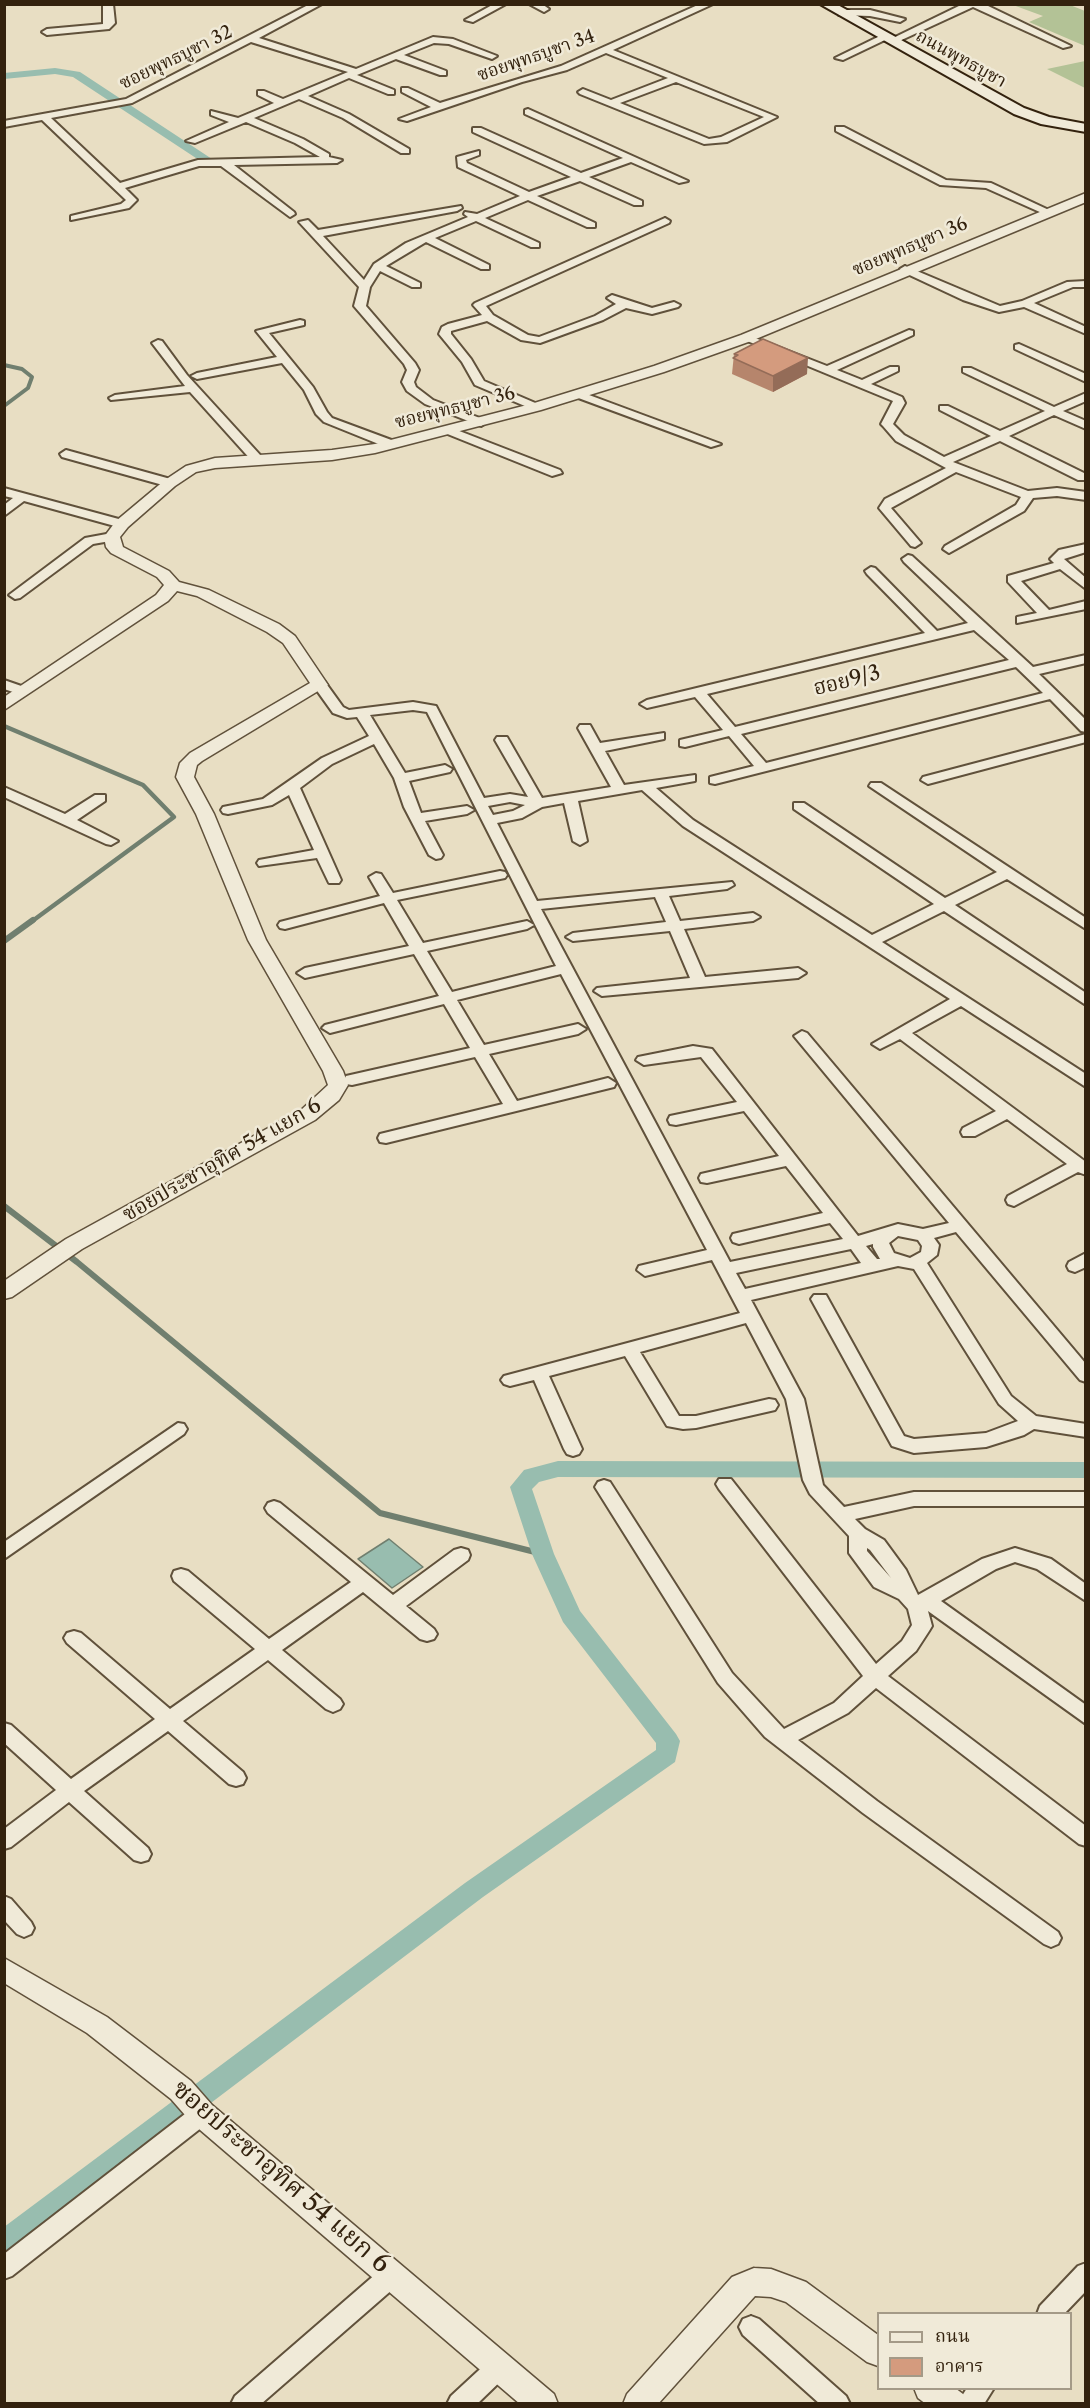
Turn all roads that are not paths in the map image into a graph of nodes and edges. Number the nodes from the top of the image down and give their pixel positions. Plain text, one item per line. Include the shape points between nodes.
1 (108, 4) edge
2 (318, 4) edge
3 (502, 4) edge
4 (533, 4) edge
5 (710, 4) edge
6 (826, 4) edge
7 (973, 4) edge
8 (544, 9) dead end
9 (842, 13) junction
10 (900, 19) dead end
11 (470, 20) dead end
12 (47, 32) dead end
13 (252, 39) junction
14 (888, 39) junction
15 (1066, 46) dead end
16 (606, 50) junction
17 (397, 56) junction
18 (492, 56) dead end
19 (840, 58) dead end
20 (353, 73) junction
21 (443, 74) dead end
22 (677, 78) junction
23 (405, 90) dead end
24 (391, 92) dead end
25 (583, 92) dead end
26 (261, 93) dead end
27 (300, 96) junction
28 (428, 101) junction
29 (283, 103) junction
30 (612, 103) junction
31 (440, 106) junction
32 (528, 112) dead end
33 (214, 113) dead end
34 (44, 117) junction
35 (242, 120) junction
36 (4, 124) edge
37 (1086, 128) edge
38 (840, 129) dead end
39 (477, 130) dead end
40 (405, 150) dead end
41 (475, 153) dead end
42 (326, 156) dead end
43 (632, 158) junction
44 (223, 160) junction
45 (336, 160) dead end
46 (579, 178) junction
47 (683, 181) dead end
48 (118, 187) junction
49 (528, 196) junction
50 (1086, 196) edge
51 (442, 200) dead end
52 (638, 203) dead end
53 (458, 208) junction
54 (1046, 212) junction
55 (290, 214) dead end
56 (475, 217) junction
57 (75, 218) dead end
58 (665, 221) dead end
59 (304, 222) dead end
60 (591, 225) dead end
61 (314, 234) junction
62 (426, 238) junction
63 (535, 245) dead end
64 (378, 266) junction
65 (485, 267) dead end
66 (905, 270) junction
67 (1086, 284) edge
68 (416, 285) dead end
69 (365, 286) junction
70 (612, 298) dead end
71 (625, 304) junction
72 (1022, 304) junction
73 (674, 305) dead end
74 (489, 317) junction
75 (300, 323) dead end
76 (1086, 331) edge
77 (909, 333) dead end
78 (746, 338) junction
79 (158, 343) dead end
80 (1019, 347) dead end
81 (283, 358) junction
82 (894, 369) dead end
83 (828, 370) junction
84 (967, 370) dead end
85 (1086, 379) edge
86 (195, 382) junction
87 (863, 384) junction
88 (577, 394) junction
89 (1086, 396) edge
90 (115, 398) dead end
91 (536, 407) junction
92 (944, 408) dead end
93 (1052, 410) junction
94 (481, 422) junction
95 (1086, 426) edge
96 (449, 431) junction
97 (1001, 435) junction
98 (390, 444) junction
99 (715, 444) dead end
100 (66, 454) dead end
101 (257, 459) junction
102 (950, 465) junction
103 (556, 473) dead end
104 (1082, 477) dead end
105 (170, 483) junction
106 (4, 492) edge
107 (1027, 495) junction
108 (1086, 496) edge
109 (22, 497) junction
110 (4, 512) edge
111 (123, 524) junction
112 (112, 537) junction
113 (915, 543) dead end
114 (1086, 548) edge
115 (949, 549) dead end
116 (908, 559) dead end
117 (1062, 565) junction
118 (871, 572) dead end
119 (173, 585) junction
120 (1086, 585) edge
121 (15, 595) dead end
122 (1086, 605) edge
123 (1046, 614) junction
124 (1022, 620) dead end
125 (977, 626) junction
126 (935, 636) junction
127 (1086, 659) edge
128 (1019, 662) junction
129 (1030, 672) junction
130 (4, 684) edge
131 (320, 685) junction
132 (22, 691) junction
133 (698, 692) junction
134 (1051, 695) junction
135 (647, 704) dead end
136 (4, 705) edge
137 (362, 714) junction
138 (1080, 716) edge
139 (585, 728) dead end
140 (1086, 728) edge
141 (731, 731) junction
142 (659, 736) dead end
143 (376, 738) junction
144 (1086, 738) edge
145 (502, 740) dead end
146 (685, 743) dead end
147 (597, 748) junction
148 (763, 768) junction
149 (445, 769) dead end
150 (401, 778) junction
151 (690, 778) dead end
152 (715, 780) dead end
153 (928, 780) dead end
154 (646, 786) junction
155 (876, 786) dead end
156 (293, 788) junction
157 (620, 790) junction
158 (4, 791) edge
159 (100, 798) dead end
160 (570, 798) junction
161 (538, 803) junction
162 (800, 806) dead end
163 (473, 807) junction
164 (228, 810) dead end
165 (417, 818) junction
166 (68, 819) junction
167 (487, 820) junction
168 (111, 841) dead end
169 (580, 841) dead end
170 (322, 853) junction
171 (436, 855) dead end
172 (264, 863) dead end
173 (1007, 873) junction
174 (500, 875) dead end
175 (376, 877) dead end
176 (334, 880) dead end
177 (727, 885) dead end
178 (660, 892) junction
179 (388, 898) junction
180 (944, 905) junction
181 (532, 906) junction
182 (753, 917) dead end
183 (285, 925) dead end
184 (528, 925) dead end
185 (677, 925) junction
186 (1086, 925) edge
187 (573, 937) dead end
188 (872, 941) junction
189 (418, 947) junction
190 (566, 968) junction
191 (798, 972) dead end
192 (305, 973) dead end
193 (699, 981) junction
194 (602, 991) dead end
195 (448, 998) junction
196 (961, 999) junction
197 (1086, 1000) edge
198 (330, 1028) dead end
199 (578, 1029) dead end
200 (901, 1032) junction
201 (802, 1036) dead end
202 (880, 1044) dead end
203 (480, 1051) junction
204 (644, 1060) dead end
205 (352, 1080) dead end
206 (1086, 1082) edge
207 (609, 1083) dead end
208 (749, 1105) junction
209 (512, 1106) junction
210 (1007, 1113) junction
211 (676, 1120) dead end
212 (969, 1132) dead end
213 (386, 1138) dead end
214 (791, 1159) junction
215 (1082, 1167) edge
216 (707, 1178) dead end
217 (1014, 1200) dead end
218 (835, 1216) junction
219 (961, 1225) junction
220 (922, 1234) junction
221 (885, 1236) junction
222 (739, 1238) dead end
223 (855, 1242) junction
224 (717, 1253) junction
225 (895, 1261) junction
226 (918, 1262) junction
227 (873, 1266) junction
228 (726, 1269) junction
229 (645, 1270) dead end
230 (4, 1292) edge
231 (741, 1296) junction
232 (820, 1299) dead end
233 (751, 1316) junction
234 (629, 1348) junction
235 (539, 1372) junction
236 (1086, 1376) edge
237 (510, 1380) dead end
238 (769, 1405) dead end
239 (1031, 1422) junction
240 (178, 1429) dead end
241 (1086, 1431) edge
242 (573, 1449) dead end
243 (725, 1484) dead end
244 (604, 1487) dead end
245 (1086, 1498) edge
246 (274, 1508) dead end
247 (839, 1515) junction
248 (8, 1545) edge
249 (461, 1555) dead end
250 (181, 1576) dead end
251 (363, 1582) junction
252 (1086, 1594) edge
253 (916, 1600) junction
254 (392, 1606) junction
255 (427, 1634) dead end
256 (74, 1638) dead end
257 (268, 1649) junction
258 (874, 1677) junction
259 (333, 1704) dead end
260 (1086, 1716) edge
261 (170, 1719) junction
262 (4, 1731) edge
263 (782, 1739) junction
264 (236, 1778) dead end
265 (70, 1790) junction
266 (1086, 1838) edge
267 (4, 1841) edge
268 (141, 1854) dead end
269 (4, 1905) edge
270 (24, 1928) dead end
271 (1051, 1938) dead end
272 (4, 1969) edge
273 (202, 2114) junction
274 (4, 2268) edge
275 (393, 2274) junction
276 (1086, 2274) edge
277 (1049, 2312) edge
278 (752, 2327) dead end
279 (877, 2351) edge
280 (500, 2367) junction
281 (980, 2390) edge
282 (243, 2403) edge
283 (459, 2403) edge
284 (543, 2403) edge
285 (638, 2403) edge
286 (838, 2403) edge
287 (969, 2403) edge

1 - 12 street via 110,23 106,27
2 - 13 street, ซอยพุทธบูชา 32
3 - 11 street
4 - 8 street
5 - 16 street, ซอยพุทธบูชา 34
6 - 9 main road, ถนนพุทธบูชา
7 - 14 street
7 - 15 street
9 - 10 street
9 - 14 main road, ถนนพุทธบูชา
13 - 20 street
13 - 34 street, ซอยพุทธบูชา 32 via 129,101
14 - 19 street
14 - 37 main road, ถนนพุทธบูชา via 1031,117
16 - 22 street
16 - 31 street, ซอยพุทธบูชา 34 via 551,73
17 - 18 street via 439,39
17 - 20 street
17 - 21 street
20 - 24 street
20 - 27 street
22 - 30 street
22 - 30 street via 772,117 723,140 708,142
23 - 28 street
25 - 30 street
26 - 29 street
27 - 29 street
27 - 40 street via 346,116
28 - 31 street
28 - 31 street, ซอยพุทธบูชา 34 via 404,114
29 - 35 street
32 - 43 street
33 - 35 street
34 - 36 street, ซอยพุทธบูชา 32
34 - 48 street
35 - 42 street via 287,135
35 - 44 street via 191,141
38 - 54 street via 944,183 987,185
39 - 46 street
41 - 49 street via 461,159 462,165
43 - 46 street
43 - 47 street
44 - 45 street
44 - 48 street via 198,163
44 - 55 street
46 - 49 street
46 - 52 street
48 - 57 street via 132,200 131,204
49 - 56 street
49 - 60 street
50 - 54 street, ซอยพุทธบูชา 36
51 - 53 street
53 - 56 street
53 - 61 street
54 - 66 street, ซอยพุทธบูชา 36
56 - 62 street
56 - 63 street
58 - 74 street via 483,301 479,305
59 - 61 street
61 - 69 street
62 - 64 street
62 - 65 street
64 - 68 street
64 - 69 street
66 - 72 street via 999,309
66 - 78 street, ซอยพุทธบูชา 36
67 - 72 street via 1071,284
69 - 94 street via 360,306 409,363 413,370 408,382 411,389 429,402
70 - 71 street
71 - 73 street via 652,311
71 - 74 street via 540,340 525,338
72 - 76 street
74 - 91 street via 452,326 445,334 479,383
75 - 81 street via 262,331
77 - 83 street
78 - 83 street
78 - 88 street, ซอยพุทธบูชา 36
79 - 86 street
80 - 85 street
81 - 86 street
81 - 98 street via 328,420
82 - 87 street
83 - 87 street
84 - 93 street
86 - 90 street
86 - 101 street
87 - 102 street via 898,399 887,424 890,430
88 - 91 street, ซอยพุทธบูชา 36
88 - 99 street
89 - 93 street
91 - 94 street, ซอยพุทธบูชา 36
92 - 97 street
93 - 95 street
93 - 97 street
94 - 96 street, ซอยพุทธบูชา 36
96 - 98 street, ซอยพุทธบูชา 36
96 - 103 street
97 - 102 street
97 - 104 street
98 - 101 street, ซอยพุทธบูชา 36 via 332,455
100 - 105 street
101 - 105 street, ซอยพุทธบูชา 36 via 201,465
102 - 107 street
102 - 113 street via 885,508
105 - 111 street, ซอยพุทธบูชา 36
106 - 109 street
107 - 108 street via 1057,492
107 - 115 street via 1020,508
109 - 110 street
109 - 111 street
111 - 112 street, ซอยพุทธบูชา 36
112 - 119 street via 117,550 163,574
112 - 121 street via 89,541
114 - 117 street via 1058,556 1056,560
116 - 125 street
117 - 120 street
117 - 123 street via 1012,579
118 - 126 street
119 - 131 street via 191,588 273,628 293,645
119 - 132 street via 162,598
122 - 123 street
123 - 124 street
125 - 126 street
125 - 128 street
126 - 133 street
127 - 129 street
128 - 129 street
128 - 141 street, ฮอย9/3
129 - 134 street
130 - 132 street
131 - 137 street via 338,710
131 - 230 street, ซอยประชาอุทิศ 54 แยก 6 via 196,757 189,763 185,777 205,814 257,940 338,1085 308,1115 75,1244
132 - 136 street
133 - 135 street
133 - 141 street
134 - 138 street
134 - 148 street
137 - 143 street
137 - 163 street via 412,706 431,709
138 - 140 street
139 - 147 street
141 - 146 street, ฮอย9/3
141 - 148 street
142 - 147 street
143 - 150 street
143 - 156 street via 327,761
144 - 153 street
145 - 161 street
147 - 157 street
148 - 152 street
149 - 150 street
150 - 165 street
151 - 154 street
154 - 157 street
154 - 188 street via 688,823
155 - 173 street
156 - 164 street via 267,802
156 - 170 street
157 - 160 street
158 - 166 street
159 - 166 street
160 - 161 street
160 - 169 street
161 - 163 street via 510,798
161 - 167 street via 517,815
162 - 180 street
163 - 165 street
163 - 167 street
165 - 171 street
166 - 168 street
167 - 181 street
170 - 172 street
170 - 176 street
173 - 180 street
173 - 186 street
174 - 179 street
175 - 179 street
177 - 178 street
178 - 181 street
178 - 185 street
179 - 183 street
179 - 189 street
180 - 188 street
180 - 197 street
181 - 190 street
182 - 185 street
184 - 189 street
185 - 187 street
185 - 193 street
188 - 196 street
189 - 192 street
189 - 195 street
190 - 195 street
190 - 224 street
191 - 193 street
193 - 194 street
195 - 198 street
195 - 203 street
196 - 200 street
196 - 206 street
199 - 203 street
200 - 202 street
200 - 210 street
201 - 219 street
203 - 205 street
203 - 209 street
204 - 208 street via 706,1052
207 - 209 street
208 - 211 street
208 - 214 street
209 - 213 street
210 - 212 street
210 - 215 street
214 - 216 street
214 - 218 street
215 - 217 street
218 - 222 street
218 - 223 street
219 - 220 street
219 - 236 street
220 - 221 street via 898,1230
220 - 226 street via 932,1250 925,1260
221 - 223 street
221 - 225 street via 881,1247
223 - 227 street
223 - 228 street
224 - 228 street
224 - 229 street
225 - 226 street
225 - 227 street
226 - 239 street via 1005,1400
227 - 231 street
228 - 231 street
231 - 233 street
232 - 239 street via 898,1442 914,1446 986,1440
233 - 234 street
233 - 247 street via 795,1399 812,1480
234 - 235 street
234 - 238 street via 673,1420 696,1422
235 - 237 street
235 - 242 street
239 - 241 street
240 - 248 street
243 - 258 street
244 - 263 street via 725,1678
245 - 247 street via 914,1498
246 - 251 street
247 - 253 street via 858,1534 858,1553 881,1582
249 - 254 street
250 - 257 street
251 - 254 street
251 - 257 street
252 - 253 street via 1044,1564 1015,1555
253 - 258 street via 922,1626 918,1634
253 - 260 street
254 - 255 street
256 - 261 street
257 - 259 street
257 - 261 street
258 - 263 street via 840,1708
258 - 266 street
261 - 264 street
261 - 265 street
262 - 265 street
263 - 271 street
265 - 267 street
265 - 268 street
269 - 270 street
272 - 273 street, ซอยประชาอุทิศ 54 แยก 6 via 97,2025 181,2090
273 - 274 street
273 - 275 street, ซอยประชาอุทิศ 54 แยก 6
275 - 280 street, ซอยประชาอุทิศ 54 แยก 6
275 - 282 street
276 - 277 street
278 - 286 street
279 - 285 street via 796,2292 754,2282 742,2287
280 - 283 street
280 - 284 street, ซอยประชาอุทิศ 54 แยก 6
281 - 287 street

